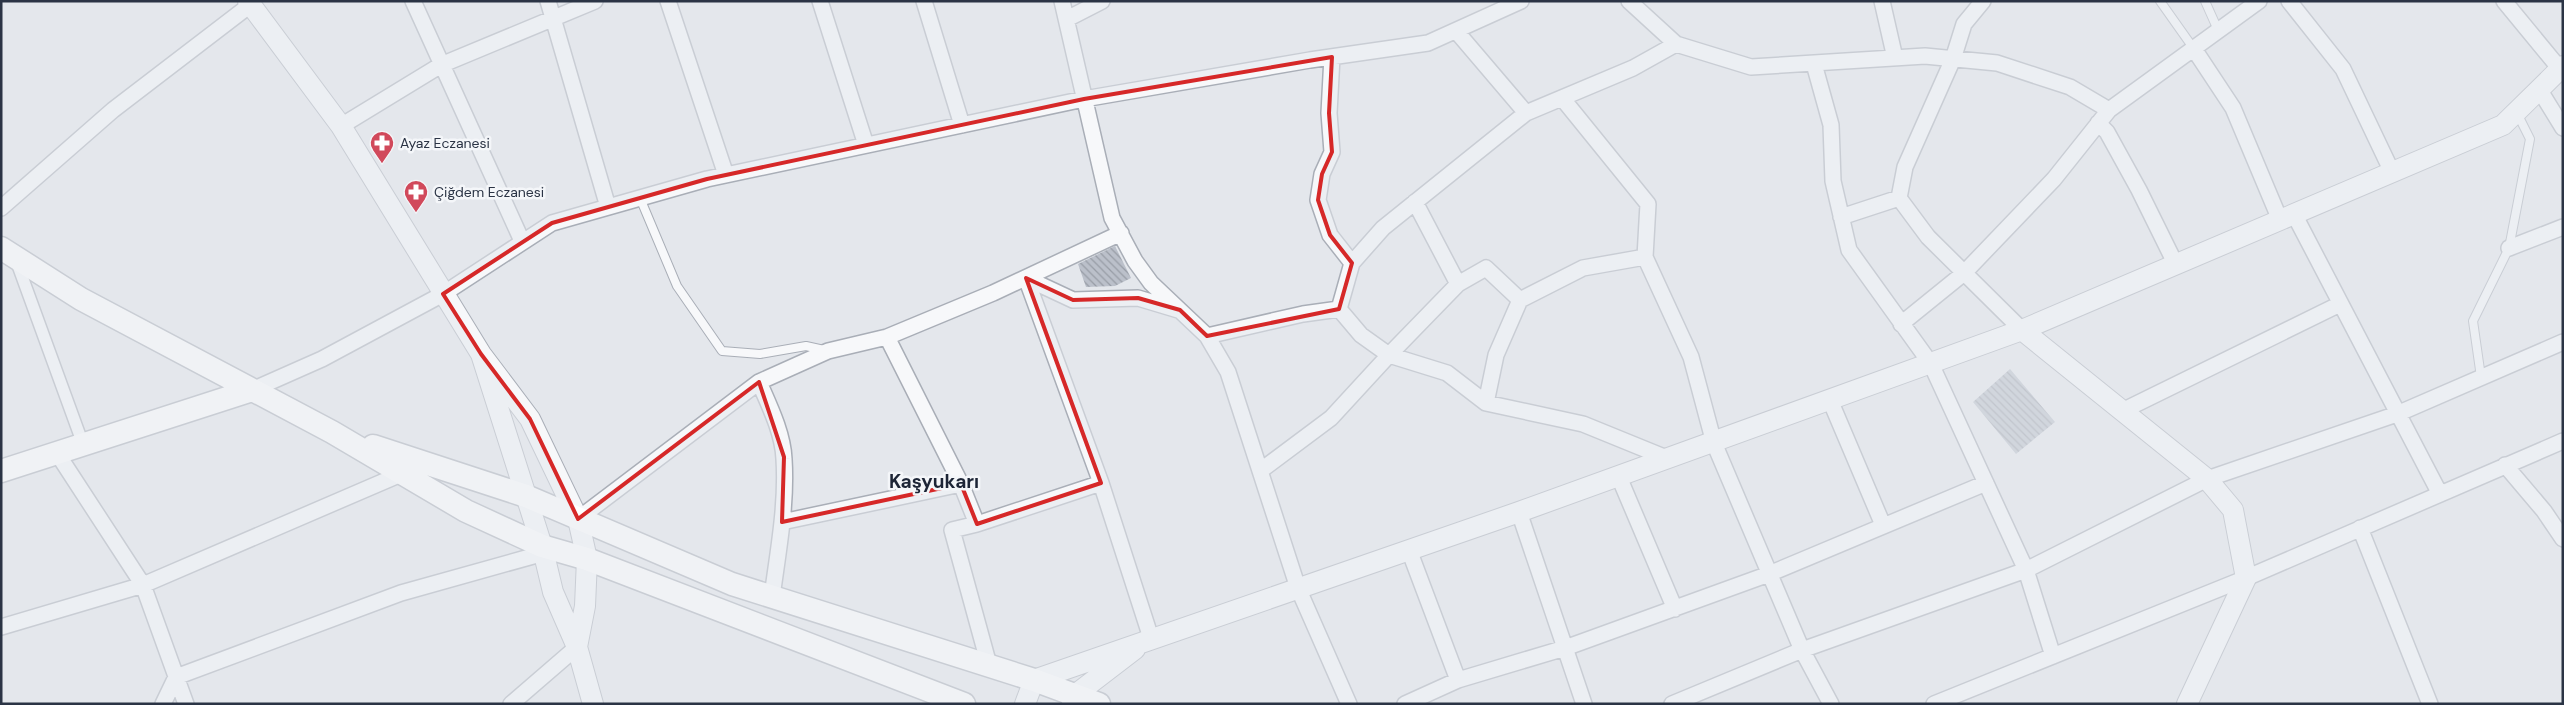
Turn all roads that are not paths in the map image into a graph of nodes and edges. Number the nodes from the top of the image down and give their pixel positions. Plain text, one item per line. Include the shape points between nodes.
1 (413, 1) edge
2 (548, 1) edge
3 (595, 1) edge
4 (668, 1) edge
5 (820, 1) edge
6 (924, 1) edge
7 (1062, 1) edge
8 (1102, 1) edge
9 (1521, 1) edge
10 (1629, 1) edge
11 (1882, 1) edge
12 (1983, 1) edge
13 (2160, 1) edge
14 (2204, 1) edge
15 (2259, 1) edge
16 (2289, 1) edge
17 (2504, 1) edge
18 (249, 3) edge
19 (554, 18) junction
20 (1067, 19) junction
21 (2218, 30) junction
22 (1457, 32) junction
23 (1676, 44) junction
24 (2194, 49) junction
25 (1332, 57) junction
26 (1895, 58) junction
27 (1953, 59) junction
28 (1814, 64) junction
29 (442, 65) junction
30 (2561, 67) edge
31 (2539, 89) junction
32 (1562, 98) junction
33 (1084, 99) junction
34 (2109, 110) junction
35 (2516, 111) junction
36 (1526, 113) junction
37 (2098, 123) junction
38 (962, 125) junction
39 (341, 126) junction
40 (2563, 128) edge
41 (866, 145) junction
42 (2392, 172) junction
43 (726, 175) junction
44 (640, 198) junction
45 (1899, 198) junction
46 (1415, 202) junction
47 (608, 207) junction
48 (1, 208) edge
49 (2287, 217) junction
50 (1841, 218) junction
51 (2563, 227) edge
52 (1120, 233) junction
53 (522, 241) junction
54 (2509, 248) junction
55 (8, 252) edge
56 (1645, 257) junction
57 (1352, 263) junction
58 (2176, 265) junction
59 (1964, 273) junction
60 (1026, 278) junction
61 (1458, 284) junction
62 (443, 294) junction
63 (1520, 300) junction
64 (2340, 304) junction
65 (1339, 309) junction
66 (1180, 310) junction
67 (1901, 324) junction
68 (2022, 330) junction
69 (887, 336) junction
70 (1207, 336) junction
71 (2563, 342) edge
72 (828, 351) junction
73 (481, 354) junction
74 (1389, 354) junction
75 (1930, 364) junction
76 (2481, 377) junction
77 (759, 382) junction
78 (252, 390) junction
79 (1830, 400) junction
80 (1486, 403) junction
81 (2122, 411) junction
82 (2396, 414) junction
83 (332, 432) junction
84 (2563, 441) edge
85 (1714, 442) junction
86 (83, 444) junction
87 (57, 453) junction
88 (1669, 459) junction
89 (432, 465) junction
90 (2505, 465) junction
91 (1, 471) edge
92 (1260, 471) junction
93 (402, 473) junction
94 (1619, 476) junction
95 (2208, 479) junction
96 (1101, 483) junction
97 (1986, 483) junction
98 (961, 484) junction
99 (2440, 494) junction
100 (526, 496) junction
101 (1519, 512) junction
102 (578, 519) junction
103 (782, 522) junction
104 (977, 524) junction
105 (1883, 525) junction
106 (2360, 528) junction
107 (2563, 539) edge
108 (543, 549) junction
109 (1409, 550) junction
110 (587, 559) junction
111 (2026, 570) junction
112 (1769, 574) junction
113 (2246, 578) junction
114 (143, 585) junction
115 (1298, 588) junction
116 (772, 596) junction
117 (1675, 609) junction
118 (1, 627) edge
119 (1151, 638) junction
120 (576, 647) junction
121 (1565, 648) junction
122 (1802, 650) junction
123 (2053, 656) junction
124 (989, 665) junction
125 (176, 676) junction
126 (1034, 680) junction
127 (1458, 680) junction
128 (1073, 699) edge
129 (2188, 703) edge
130 (163, 704) edge
131 (186, 704) edge
132 (511, 704) edge
133 (593, 704) edge
134 (964, 704) edge
135 (1025, 704) edge
136 (1099, 704) edge
137 (1349, 704) edge
138 (1405, 704) edge
139 (1584, 704) edge
140 (1672, 704) edge
141 (1832, 704) edge
142 (1934, 704) edge
143 (2430, 704) edge

1 - 29 street
2 - 19 street
3 - 19 street
4 - 43 street
5 - 41 street
6 - 38 street
7 - 20 street
8 - 20 street
9 - 22 street
10 - 23 street
11 - 26 street
12 - 27 street via 1964,24
13 - 24 lane
14 - 21 lane
15 - 21 street
16 - 42 street via 2343,69
17 - 30 street
18 - 39 street
18 - 48 street via 113,110
19 - 29 street
19 - 47 street
20 - 33 street
21 - 24 street
22 - 25 street via 1428,43
22 - 36 street
23 - 28 street via 1752,67
23 - 32 street via 1633,68
24 - 34 street
24 - 49 street via 2233,108
25 - 33 street
25 - 57 street via 1329,113 1332,152 1322,174 1318,200 1330,234
26 - 27 street via 1925,56
26 - 28 street
27 - 34 street via 1997,64 2061,84
27 - 45 street via 1905,167
28 - 50 street via 1831,125 1833,181
29 - 39 street
29 - 53 street
30 - 31 street
31 - 35 street
31 - 40 street
32 - 36 street
32 - 56 street via 1648,204
33 - 38 street
33 - 52 street via 1112,218
34 - 37 street
35 - 42 street via 2503,125
35 - 54 lane via 2530,139
36 - 46 street
37 - 58 street via 2107,132
37 - 59 street via 2054,179
38 - 41 street
39 - 62 street
41 - 43 street
42 - 49 street
43 - 44 street
44 - 47 street
44 - 72 lane via 677,286 722,351 760,354 806,346
45 - 50 street
45 - 59 street via 1928,238
46 - 57 street via 1383,228
46 - 61 street
47 - 53 street via 552,223
49 - 58 street
49 - 64 street
50 - 67 street via 1849,250
51 - 54 street
52 - 60 street
52 - 66 street via 1135,262 1151,283
53 - 62 street
54 - 76 lane via 2472,322
55 - 78 main road via 81,299
55 - 86 street
56 - 63 street via 1583,268
56 - 85 street via 1691,358
57 - 65 street
58 - 68 street
59 - 67 street
59 - 68 street
60 - 66 street via 1073,300 1138,298
60 - 69 street
60 - 96 street
61 - 63 street via 1486,268
61 - 74 street
62 - 73 street
62 - 78 street via 322,358
63 - 80 street via 1496,355
64 - 81 street
64 - 82 street
65 - 70 street
65 - 74 street via 1361,335
66 - 70 street
67 - 75 street
68 - 75 street
68 - 81 street
69 - 72 street
69 - 98 street
70 - 92 street via 1228,372
71 - 76 street
72 - 77 street
73 - 100 street
73 - 102 street via 530,419
74 - 80 street via 1447,373
74 - 92 street via 1332,418
75 - 79 street
75 - 97 street
76 - 82 street
77 - 102 street
77 - 103 street via 773,415 784,457
78 - 83 main road
78 - 86 main road
79 - 85 street
79 - 105 street
80 - 88 street via 1583,424
81 - 95 street
82 - 95 street
82 - 99 street
83 - 89 main road
83 - 93 main road
84 - 90 street
85 - 88 street
85 - 112 street
86 - 87 main road
87 - 91 main road
87 - 114 street
88 - 94 street
89 - 93 street
89 - 100 main road
90 - 99 street
90 - 107 street
92 - 115 street
93 - 108 main road via 466,511
93 - 114 street
94 - 101 street
94 - 117 street
95 - 111 street
95 - 113 street via 2233,510
96 - 104 street
96 - 119 street
97 - 105 street
97 - 111 street
98 - 103 street
98 - 104 street
99 - 106 street
100 - 102 main road
100 - 108 street
101 - 109 street
101 - 121 street
102 - 110 street
102 - 116 main road via 732,584
103 - 116 street
104 - 124 street via 952,530
105 - 112 street
106 - 113 street
106 - 143 street
108 - 110 main road
108 - 120 street via 553,592
108 - 125 street via 401,593
109 - 115 street
109 - 127 street
110 - 120 street via 585,606
110 - 134 main road
111 - 122 street
111 - 123 street
112 - 117 street
112 - 122 street
113 - 123 street
113 - 129 street
114 - 118 street
114 - 125 street
115 - 119 street
115 - 137 street
116 - 124 main road
117 - 121 street
119 - 126 street
119 - 128 street
120 - 132 street
120 - 133 street
121 - 127 street
121 - 139 street
122 - 140 street
122 - 141 street
123 - 142 street
124 - 126 main road
125 - 130 street
125 - 131 street
126 - 128 main road
126 - 135 street
127 - 138 street
128 - 136 main road

